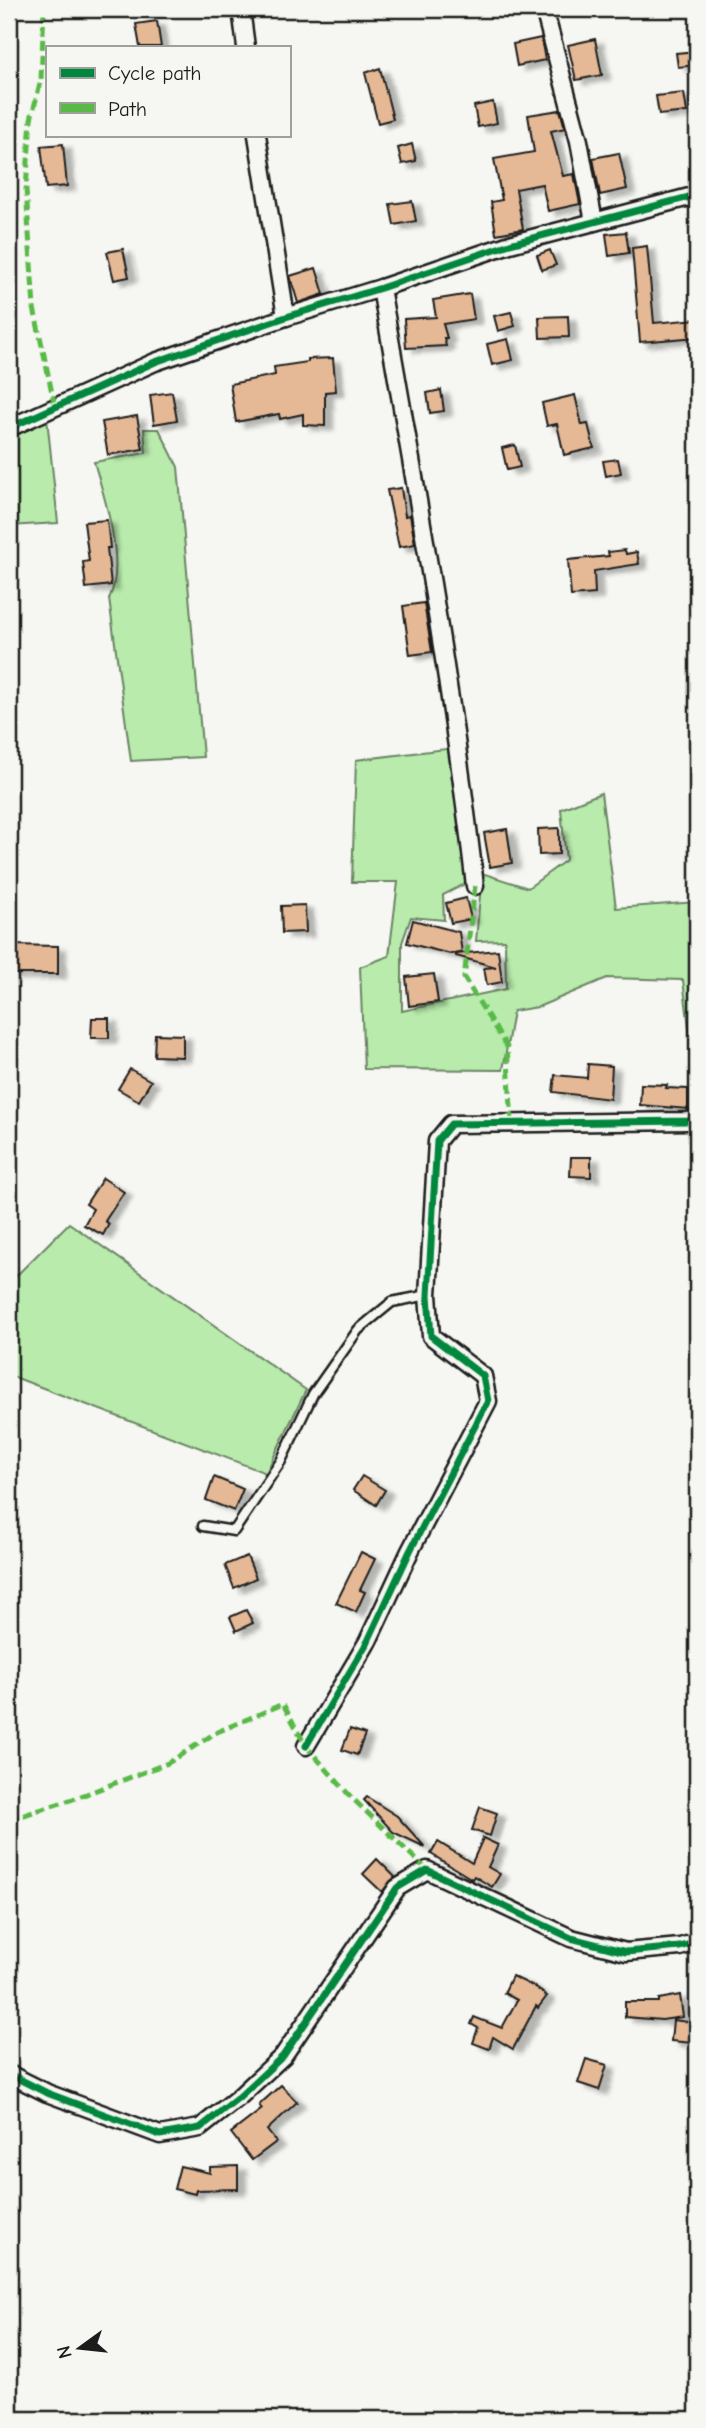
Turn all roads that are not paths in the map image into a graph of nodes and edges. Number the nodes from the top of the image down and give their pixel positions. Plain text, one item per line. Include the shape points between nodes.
1 (241, 9) edge
2 (544, 9) edge
3 (246, 46) edge
4 (257, 136) edge
5 (697, 195) edge
6 (594, 222) junction
7 (381, 288) junction
8 (286, 317) junction
9 (9, 428) edge
10 (475, 886) dead end
11 (697, 1117) edge
12 (429, 1295) junction
13 (203, 1526) dead end
14 (306, 1746) dead end
15 (697, 1942) edge
16 (9, 2074) edge

1 - 3 street
2 - 6 street via 579,141
4 - 8 street
5 - 6 street
6 - 7 street via 510,244
7 - 8 street
7 - 10 street via 438,612
8 - 9 street via 155,362
11 - 12 street via 689,1121 451,1125 437,1141
12 - 13 lane via 392,1302 358,1330 313,1394 281,1461 234,1531
12 - 14 street via 431,1336 483,1376 488,1401 368,1642
15 - 16 street via 626,1952 571,1938 427,1870 397,1888 283,2056 200,2128 160,2135

